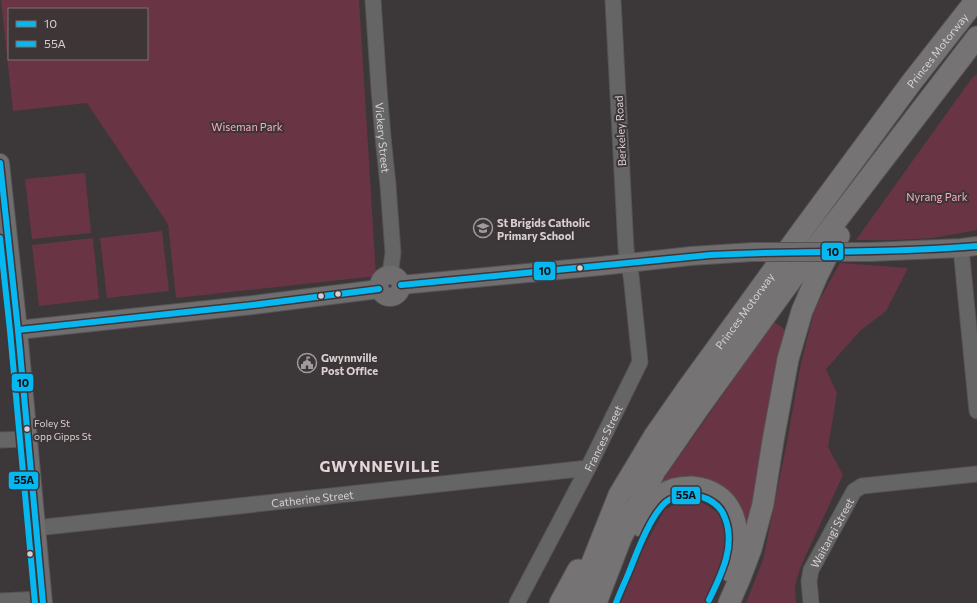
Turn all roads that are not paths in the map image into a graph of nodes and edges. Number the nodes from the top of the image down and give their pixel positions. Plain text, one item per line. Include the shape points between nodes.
1 (373, 0) edge
2 (613, 0) edge
3 (976, 0) edge
4 (977, 37) edge
5 (923, 106) junction
6 (0, 163) edge
7 (969, 247) edge
8 (628, 262) junction
9 (396, 280) junction
10 (18, 330) junction
11 (977, 411) edge
12 (28, 439) junction
13 (0, 440) edge
14 (588, 468) junction
15 (977, 474) edge
16 (619, 495) junction
17 (36, 528) junction
18 (0, 600) edge
19 (42, 601) edge
20 (517, 603) edge
21 (560, 603) edge
22 (577, 603) edge
23 (596, 603) edge
24 (608, 603) edge
25 (716, 603) edge
26 (729, 603) edge
27 (811, 603) edge

1 - 9 street, Vickery Street
2 - 8 street, Berkeley Road
3 - 16 highway, Princes Motorway via 906,89 687,389 655,435
4 - 5 highway, Princes Motorway
5 - 23 highway, Princes Motorway via 793,278 655,471 621,538
5 - 26 highway via 835,243 802,311 788,359 763,504 751,549
6 - 10 main road
7 - 8 main road, bridge via 870,252 753,252
7 - 11 street
8 - 9 main road
8 - 14 street, Frances Street via 640,362
9 - 10 main road via 399,292 390,297 379,289
10 - 12 main road
12 - 13 street
12 - 17 main road
14 - 17 street, Catherine Street
14 - 20 street, Frances Street
15 - 27 street, Waitangi Street via 862,486 854,491 810,570
16 - 21 highway
16 - 22 highway, Princes Motorway
17 - 19 main road
18 - 19 street
24 - 25 highway via 631,547 651,508 663,495 686,487 701,488 714,494 728,506 735,520 738,537 736,554

